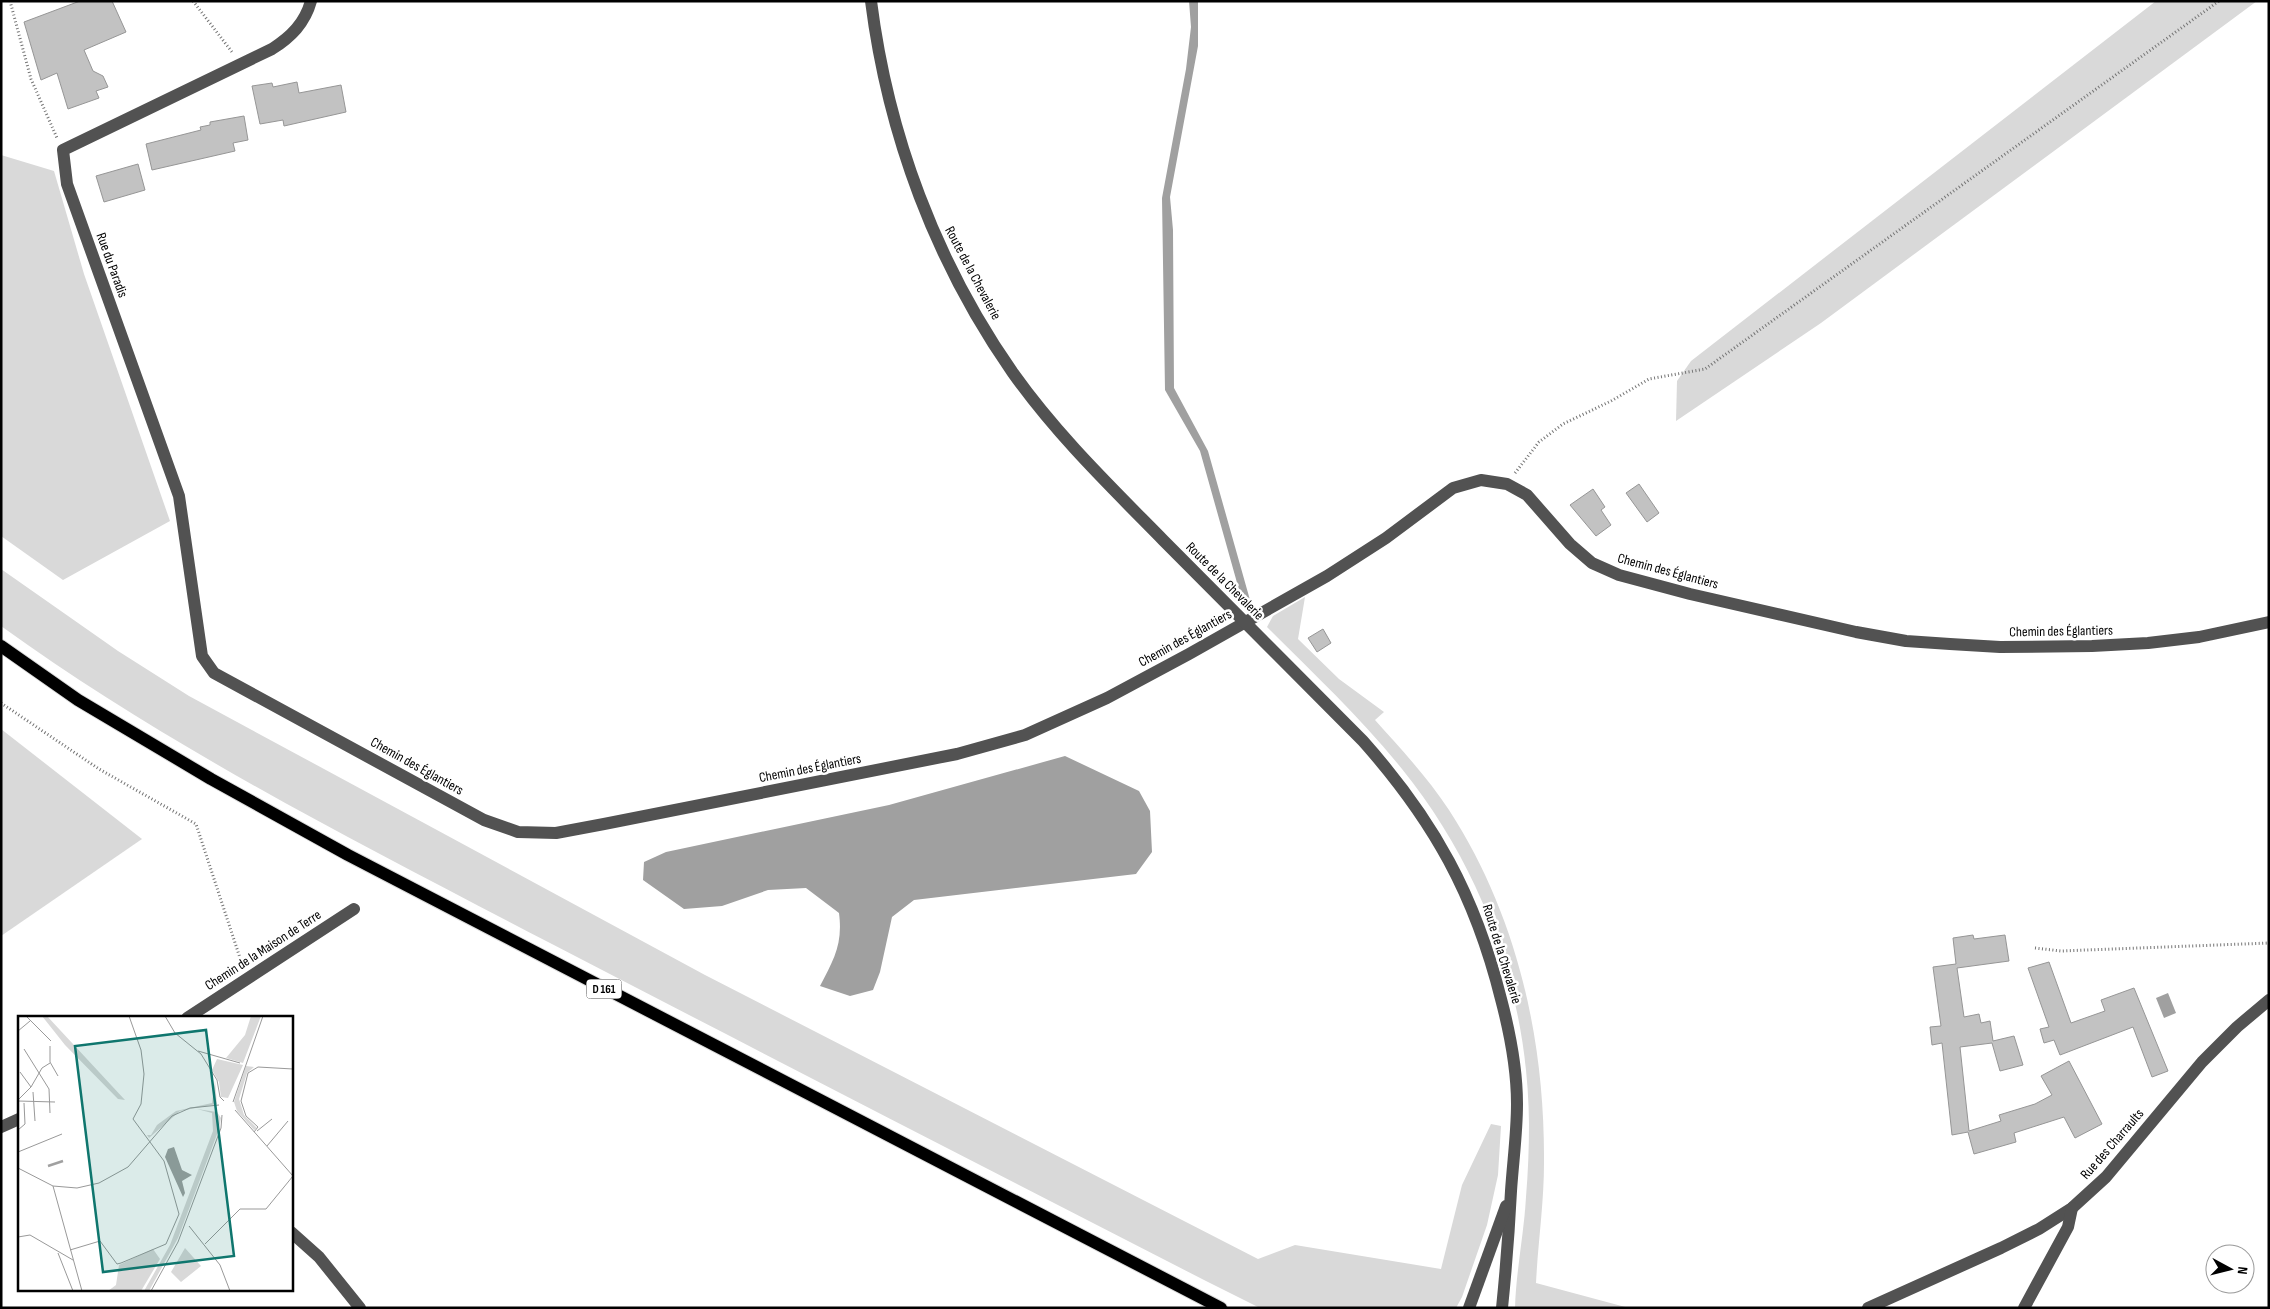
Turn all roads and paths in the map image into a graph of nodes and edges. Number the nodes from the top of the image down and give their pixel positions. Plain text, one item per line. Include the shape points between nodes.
1 (10, 1) edge
2 (193, 1) edge
3 (311, 1) edge
4 (871, 1) edge
5 (2219, 1) edge
6 (238, 66) junction
7 (62, 150) junction
8 (1507, 484) junction
9 (1244, 622) junction
10 (2269, 622) edge
11 (1, 646) edge
12 (214, 673) joint
13 (1, 703) edge
14 (354, 909) dead end
15 (2269, 943) edge
16 (2035, 948) dead end
17 (247, 978) junction
18 (2269, 1000) edge
19 (191, 1016) edge
20 (18, 1119) edge
21 (1, 1127) edge
22 (1511, 1189) junction
23 (2072, 1208) junction
24 (292, 1233) edge
25 (360, 1308) edge
26 (1221, 1308) edge
27 (1469, 1308) edge
28 (1502, 1308) edge
29 (1868, 1308) edge
30 (2024, 1308) edge

1 - 7 path via 31,80
2 - 6 path via 228,46
3 - 6 street via 300,27 286,40
4 - 9 street, Route de la Chevalerie via 882,70 905,157 922,205 961,290 1014,374 1068,443
5 - 8 path via 1705,369 1649,379 1563,424 1539,442
6 - 7 street
7 - 12 street, Rue du Paradis via 68,184 179,496 202,656
8 - 9 street, Chemin des Églantiers via 1481,480 1454,488 1327,576
8 - 10 street, Chemin des Églantiers via 1527,495 1570,544 1592,563 1619,575 1856,632 1906,640 2000,647 2092,646 2199,637
9 - 12 street, Chemin des Églantiers via 1107,698 1025,735 957,754 556,833 518,832 484,820
9 - 22 street, Route de la Chevalerie via 1388,769 1455,868 1485,940 1507,1024 1517,1102
11 - 26 main road, D 161 via 86,705 210,779 348,855
13 - 17 path via 100,769 196,824
14 - 17 street, Chemin de la Maison de Terre
15 - 16 path via 2061,951
17 - 19 street, Chemin de la Maison de Terre
18 - 23 street, Rue des Charraults via 2202,1062 2106,1178
20 - 21 street
22 - 27 street, Route de la Chevalerie
22 - 28 street, Route de la Chevalerie
23 - 29 street, Rue des Charraults via 2001,1248
23 - 30 street via 2068,1227
24 - 25 street via 319,1257

